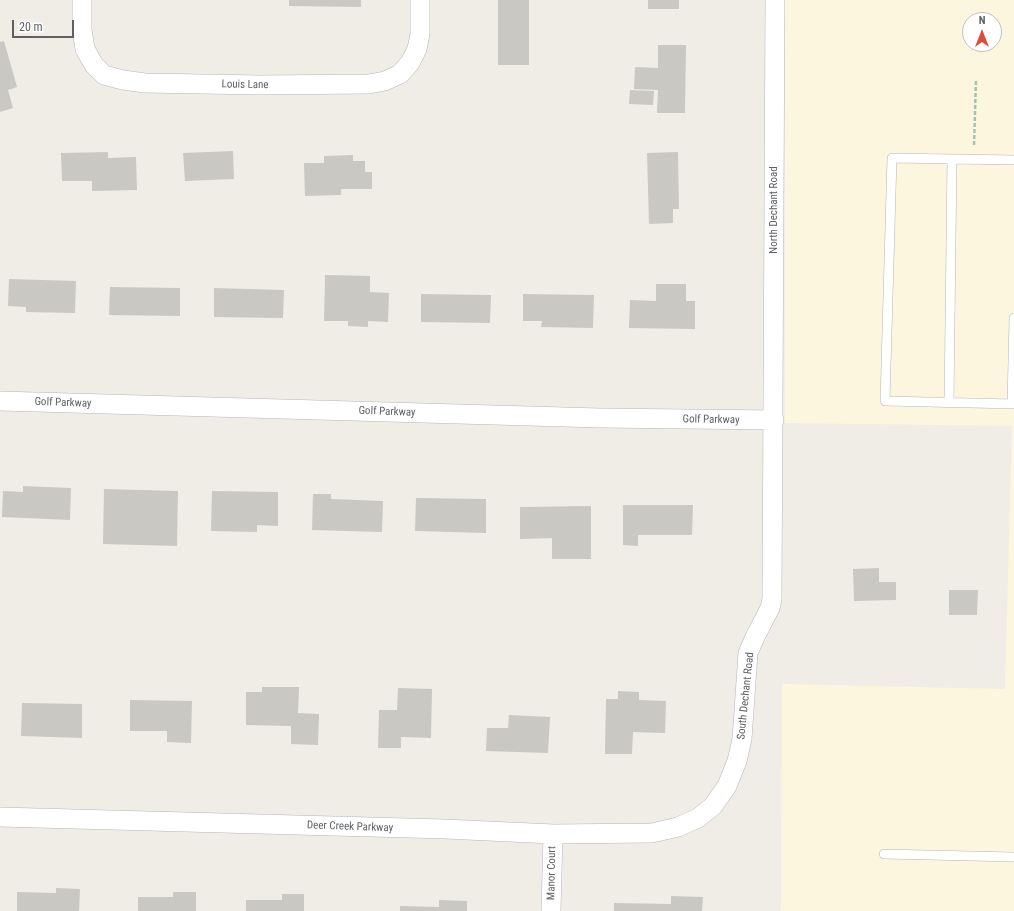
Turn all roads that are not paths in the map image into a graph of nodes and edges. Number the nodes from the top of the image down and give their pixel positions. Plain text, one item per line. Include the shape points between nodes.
1 (82, 0) edge
2 (420, 0) edge
3 (775, 0) edge
4 (952, 159) junction
5 (1014, 160) edge
6 (1014, 318) edge
7 (0, 401) edge
8 (949, 402) junction
9 (1013, 404) edge
10 (774, 420) junction
11 (0, 817) edge
12 (698, 818) joint
13 (553, 834) junction
14 (884, 854) dead end
15 (1014, 857) edge
16 (551, 911) edge

1 - 2 street, Louis Lane via 85,49 94,65 104,75 145,83 261,85 369,84 385,81 400,74 410,64 417,49 420,34
3 - 10 street, North Dechant Road
4 - 5 lane
4 - 8 lane
4 - 8 lane via 892,158 885,401
6 - 9 lane
7 - 10 street, Golf Parkway via 608,418
8 - 9 lane
10 - 12 street, South Dechant Road via 770,608 748,653 742,740 737,761 727,786 713,806
11 - 13 street, Deer Creek Parkway
12 - 13 street, Deer Creek Parkway via 678,827 652,833
13 - 16 street, Manor Court
14 - 15 lane

